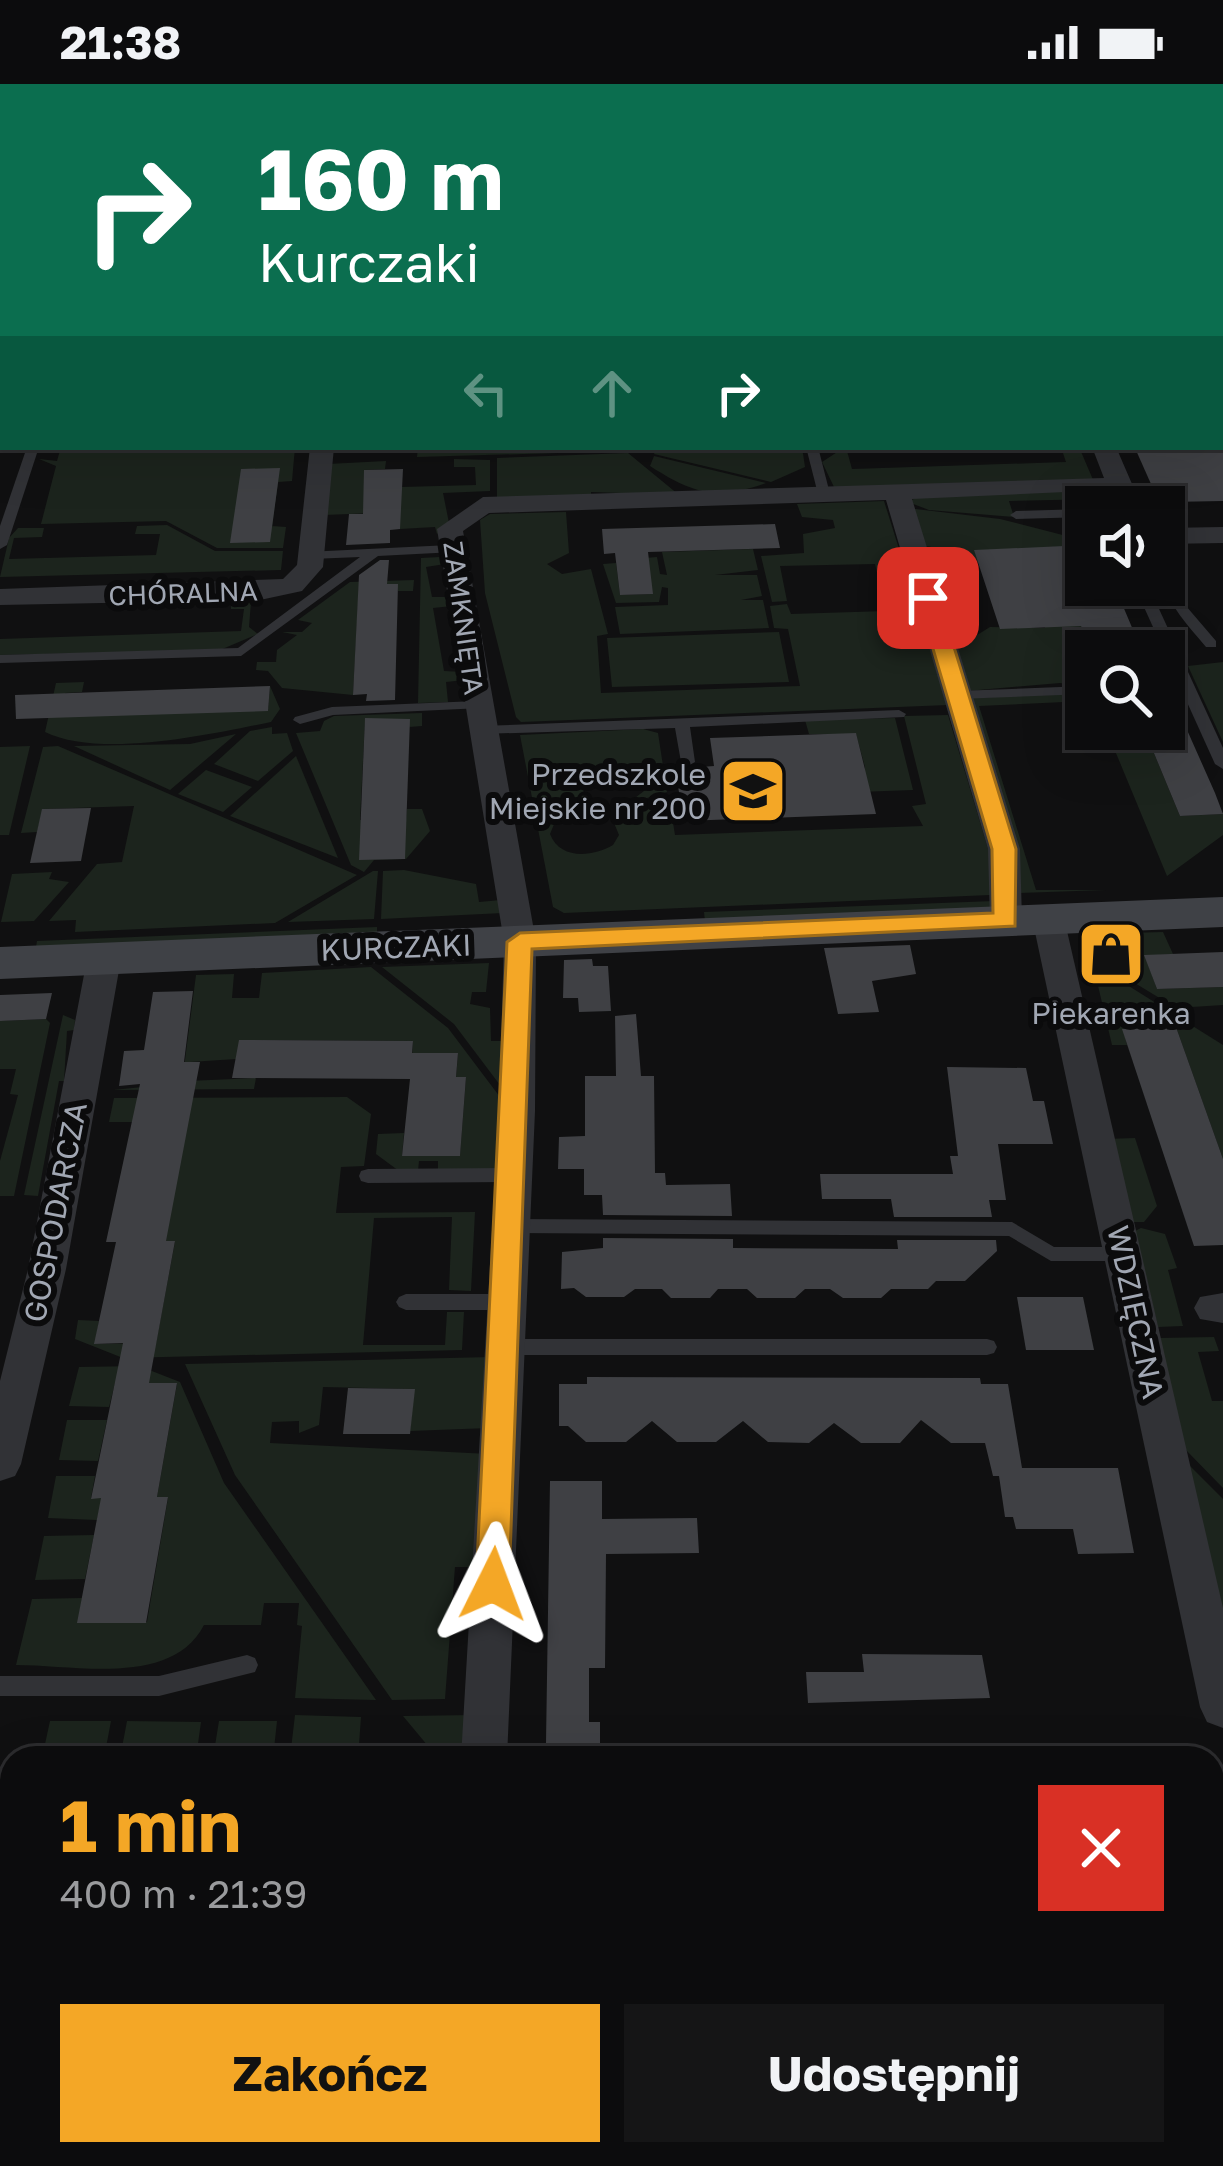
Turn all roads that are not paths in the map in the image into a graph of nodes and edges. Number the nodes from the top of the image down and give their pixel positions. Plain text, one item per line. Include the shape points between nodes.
1 (32, 450) edge
2 (322, 450) edge
3 (813, 450) edge
4 (1105, 450) edge
5 (1100, 485) dead end
6 (1121, 486) edge
7 (897, 492) junction
8 (824, 494) junction
9 (1065, 513) edge
10 (1016, 515) dead end
11 (1223, 535) edge
12 (1185, 536) edge
13 (0, 545) edge
14 (450, 548) junction
15 (375, 552) junction
16 (311, 554) junction
17 (0, 597) edge
18 (1150, 606) edge
19 (1180, 606) edge
20 (1210, 644) dead end
21 (0, 659) edge
22 (1186, 686) joint
23 (1065, 691) edge
24 (958, 695) junction
25 (899, 714) dead end
26 (479, 718) junction
27 (300, 720) dead end
28 (682, 723) junction
29 (688, 762) dead end
30 (1223, 764) edge
31 (1223, 912) edge
32 (1027, 919) junction
33 (520, 942) junction
34 (104, 959) junction
35 (0, 963) edge
36 (514, 1175) junction
37 (368, 1176) dead end
38 (511, 1226) junction
39 (1123, 1254) junction
40 (406, 1302) dead end
41 (507, 1302) junction
42 (505, 1346) junction
43 (987, 1347) dead end
44 (0, 1464) edge
45 (247, 1665) dead end
46 (0, 1685) edge
47 (1223, 1707) edge
48 (485, 1746) edge

1 - 13 lane
2 - 16 street
3 - 8 lane
4 - 6 street
5 - 7 street, ZAMKNIĘTA
7 - 8 street, ZAMKNIĘTA
7 - 24 street
8 - 14 street, ZAMKNIĘTA via 479,506 449,529
9 - 10 lane
11 - 12 street
14 - 15 lane
14 - 26 street, ZAMKNIĘTA
15 - 16 lane
15 - 21 lane via 241,652
16 - 17 street, CHÓRALNA via 304,576 277,590
18 - 22 lane
19 - 20 lane
22 - 30 lane
23 - 24 lane
24 - 32 street
25 - 28 lane
26 - 27 lane via 332,711
26 - 28 lane
26 - 33 street, ZAMKNIĘTA
28 - 29 lane
31 - 32 street, KURCZAKI
32 - 33 street, KURCZAKI
32 - 39 street, WDZIĘCZNA
33 - 34 street, KURCZAKI
33 - 36 street, ZAMKNIĘTA
34 - 35 street, KURCZAKI
34 - 44 street, GOSPODARCZA via 47,1269
36 - 37 lane
36 - 38 street, ZAMKNIĘTA
38 - 39 lane via 1012,1229 1051,1254
38 - 41 street, ZAMKNIĘTA
39 - 47 street, WDZIĘCZNA
40 - 41 lane
41 - 42 street, ZAMKNIĘTA
42 - 43 lane
42 - 48 street, ZAMKNIĘTA
45 - 46 lane via 159,1686

